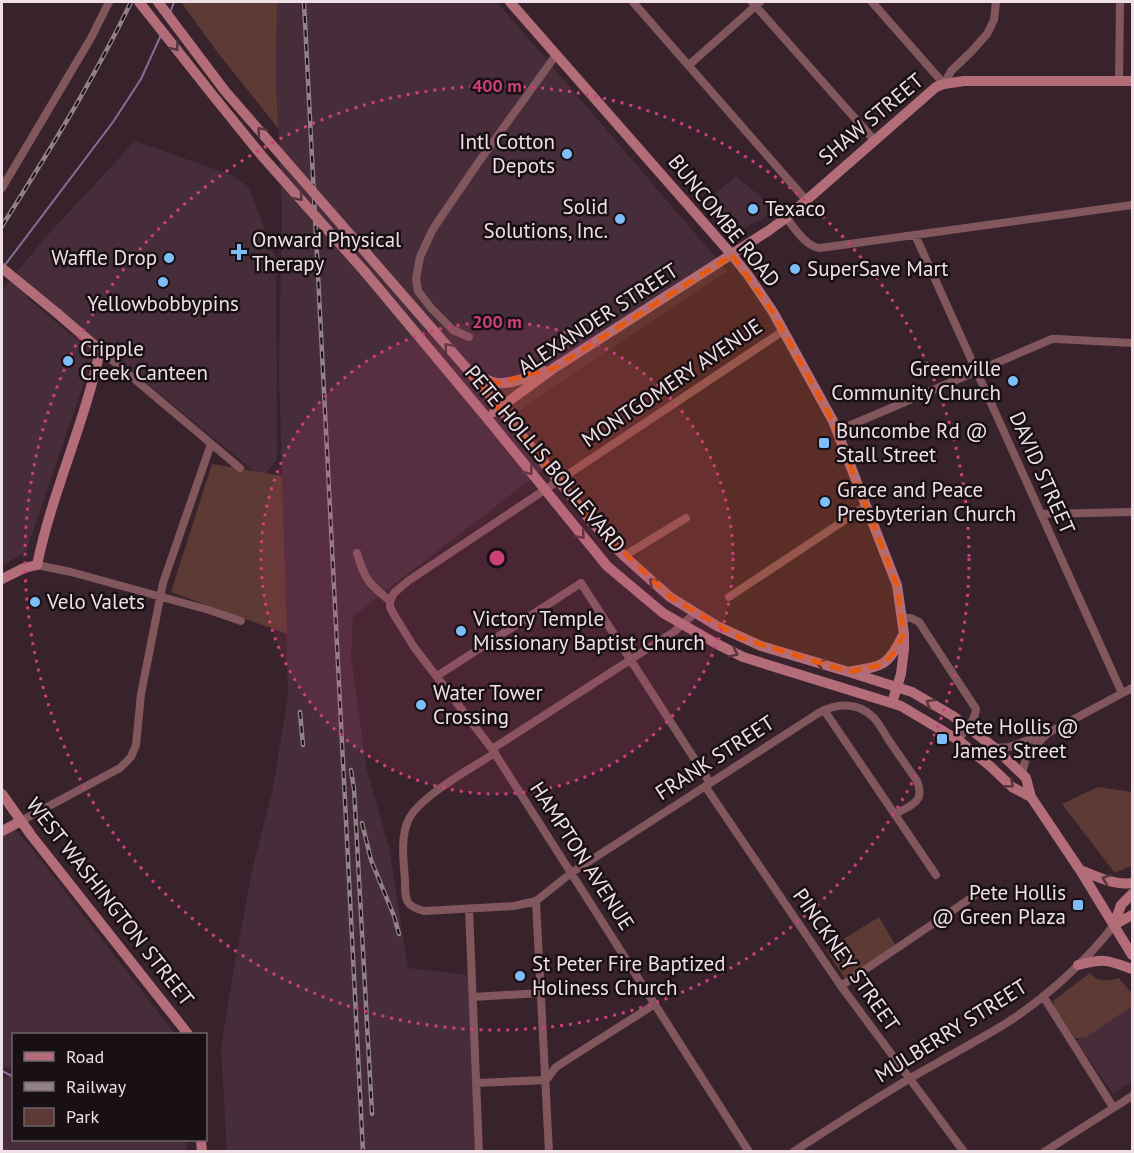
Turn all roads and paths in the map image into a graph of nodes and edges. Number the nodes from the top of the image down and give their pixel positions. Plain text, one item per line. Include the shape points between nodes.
1 (109, 2) edge
2 (139, 2) edge
3 (158, 2) edge
4 (510, 2) edge
5 (633, 2) edge
6 (872, 2) edge
7 (1119, 2) edge
8 (756, 3) edge
9 (994, 3) edge
10 (556, 55) junction
11 (689, 65) junction
12 (1119, 81) junction
13 (1132, 81) edge
14 (944, 84) junction
15 (875, 141) junction
16 (2, 188) edge
17 (806, 200) junction
18 (1132, 205) edge
19 (786, 218) junction
20 (915, 235) junction
21 (732, 255) junction
22 (3, 269) edge
23 (783, 331) junction
24 (469, 337) dead end
25 (1132, 343) edge
26 (100, 350) junction
27 (554, 368) junction
28 (466, 369) junction
29 (977, 372) junction
30 (499, 408) junction
31 (487, 418) junction
32 (837, 431) junction
33 (211, 444) junction
34 (240, 468) dead end
35 (558, 481) junction
36 (544, 490) junction
37 (866, 506) junction
38 (1132, 512) edge
39 (1041, 514) junction
40 (686, 518) dead end
41 (357, 553) dead end
42 (624, 556) junction
43 (37, 566) junction
44 (2, 579) edge
45 (160, 597) junction
46 (729, 597) dead end
47 (390, 601) junction
48 (695, 613) junction
49 (902, 618) junction
50 (241, 621) dead end
51 (683, 625) junction
52 (904, 634) junction
53 (630, 660) junction
54 (849, 672) junction
55 (437, 676) junction
56 (897, 687) junction
57 (1132, 688) edge
58 (1122, 693) junction
59 (892, 703) junction
60 (824, 710) junction
61 (968, 727) junction
62 (1048, 733) junction
63 (958, 740) junction
64 (995, 748) junction
65 (494, 751) junction
66 (1022, 774) junction
67 (707, 784) junction
68 (2, 794) edge
69 (1031, 797) junction
70 (895, 814) junction
71 (21, 821) junction
72 (2, 831) edge
73 (1080, 870) junction
74 (571, 873) junction
75 (936, 875) dead end
76 (1132, 883) edge
77 (1132, 894) edge
78 (974, 896) dead end
79 (536, 901) junction
80 (469, 909) junction
81 (1132, 915) edge
82 (1113, 925) junction
83 (1132, 955) edge
84 (1078, 965) junction
85 (1132, 969) edge
86 (841, 987) junction
87 (542, 993) junction
88 (1043, 996) junction
89 (472, 997) junction
90 (655, 1004) junction
91 (186, 1033) edge
92 (910, 1079) junction
93 (546, 1080) junction
94 (476, 1083) junction
95 (1132, 1096) edge
96 (1113, 1107) junction
97 (479, 1152) edge
98 (549, 1152) edge
99 (749, 1152) edge
100 (793, 1152) edge
101 (964, 1152) edge
102 (1044, 1152) edge

1 - 16 street
2 -> 31 main road, PETE HOLLIS BOULEVARD, bridge via 255,147
28 -> 3 main road, PETE HOLLIS BOULEVARD, bridge via 225,91
4 - 10 main road, BUNCOMBE ROAD
5 - 11 street
6 - 14 street
7 - 12 street
8 - 11 street
8 - 15 street
9 - 14 street via 994,20 987,34 951,70
10 - 21 main road, BUNCOMBE ROAD
10 - 24 street via 439,220 420,257 418,291 453,330
11 - 17 street
12 - 13 main road, SHAW STREET
12 - 14 main road, SHAW STREET
14 - 15 main road, SHAW STREET via 926,94
15 - 17 main road, SHAW STREET
17 - 19 main road, SHAW STREET
18 - 20 street
19 - 20 street via 816,248
19 - 21 main road, SHAW STREET
20 - 29 street, DAVID STREET
21 - 23 main road, BUNCOMBE ROAD
21 - 27 main road, ALEXANDER STREET
22 - 26 main road
23 - 32 main road, BUNCOMBE ROAD
23 - 35 street, MONTGOMERY AVENUE
25 - 29 street via 1052,339
26 - 33 street
26 - 43 main road
27 - 28 main road via 497,383
27 - 30 main road, ALEXANDER STREET
28 - 30 main road, PETE HOLLIS BOULEVARD
29 - 32 street
29 - 39 street, DAVID STREET
30 - 31 main road, ALEXANDER STREET
30 - 35 main road, PETE HOLLIS BOULEVARD
31 -> 36 main road, PETE HOLLIS BOULEVARD
32 - 37 main road, BUNCOMBE ROAD
33 - 34 street
33 - 45 street
35 - 36 street, MONTGOMERY AVENUE
35 - 42 main road, PETE HOLLIS BOULEVARD
36 - 47 street, MONTGOMERY AVENUE via 408,581
36 -> 51 main road, PETE HOLLIS BOULEVARD via 607,566
37 - 46 street
37 - 49 main road, BUNCOMBE ROAD via 897,585
38 - 39 street
39 - 58 street, DAVID STREET
40 - 42 street
41 - 47 street via 371,585
48 -> 42 main road, PETE HOLLIS BOULEVARD via 670,597
43 - 44 main road
43 - 45 street
45 - 50 street
45 - 71 street via 131,758 120,768
47 - 55 street, HAMPTON AVENUE via 414,647
48 - 51 street
54 -> 48 main road, PETE HOLLIS BOULEVARD via 761,646
49 - 52 main road, BUNCOMBE ROAD
49 - 61 street via 919,622 976,709
51 - 53 street
51 -> 59 main road, PETE HOLLIS BOULEVARD via 743,657
52 - 54 main road via 882,665
52 - 56 main road, BUNCOMBE ROAD
53 - 55 street, PINCKNEY STREET via 580,583
53 - 65 street
53 - 67 street, PINCKNEY STREET
54 - 56 main road, PETE HOLLIS BOULEVARD
55 - 65 street, HAMPTON AVENUE
56 - 59 main road, BUNCOMBE ROAD
61 -> 56 main road, PETE HOLLIS BOULEVARD via 912,692
57 - 58 street
58 - 62 street
59 - 63 main road, PETE HOLLIS BOULEVARD
60 - 67 street, FRANK STREET
60 - 70 street
60 - 70 street, FRANK STREET via 852,706 874,718 920,788 919,800
61 - 63 street
61 - 64 main road, PETE HOLLIS BOULEVARD
62 - 64 street
62 - 66 street via 1029,751
63 -> 69 main road, PETE HOLLIS BOULEVARD via 1012,787
64 - 66 main road, PETE HOLLIS BOULEVARD
65 - 74 street, HAMPTON AVENUE
65 - 80 street, FRANK STREET via 417,806 404,833 408,903 424,911
66 - 69 main road, PETE HOLLIS BOULEVARD
67 - 74 street, FRANK STREET
67 - 86 street, PINCKNEY STREET
68 - 71 main road, WEST WASHINGTON STREET
69 - 73 main road, PETE HOLLIS BOULEVARD
70 - 75 street
71 - 72 main road
71 - 91 main road, WEST WASHINGTON STREET
76 -> 73 main road via 1110,881
73 - 82 main road, PETE HOLLIS BOULEVARD
74 - 79 street, FRANK STREET
74 - 90 street, HAMPTON AVENUE
77 - 82 main road via 1121,905
78 - 86 street
79 - 80 street, FRANK STREET
79 - 87 street
80 - 89 street
81 - 82 main road
82 - 83 main road, PETE HOLLIS BOULEVARD
82 - 84 street, MULBERRY STREET
84 - 85 main road via 1104,960
84 - 88 street, MULBERRY STREET
86 - 92 street, PINCKNEY STREET
87 - 89 street
87 - 93 street
88 - 92 street, MULBERRY STREET via 1006,1023
88 - 96 street
89 - 94 street
90 - 93 street via 556,1067
90 - 99 street, HAMPTON AVENUE
92 - 100 street, MULBERRY STREET
92 - 101 street, PINCKNEY STREET
93 - 94 street
93 - 98 street
94 - 97 street
95 - 96 street
96 - 102 street

